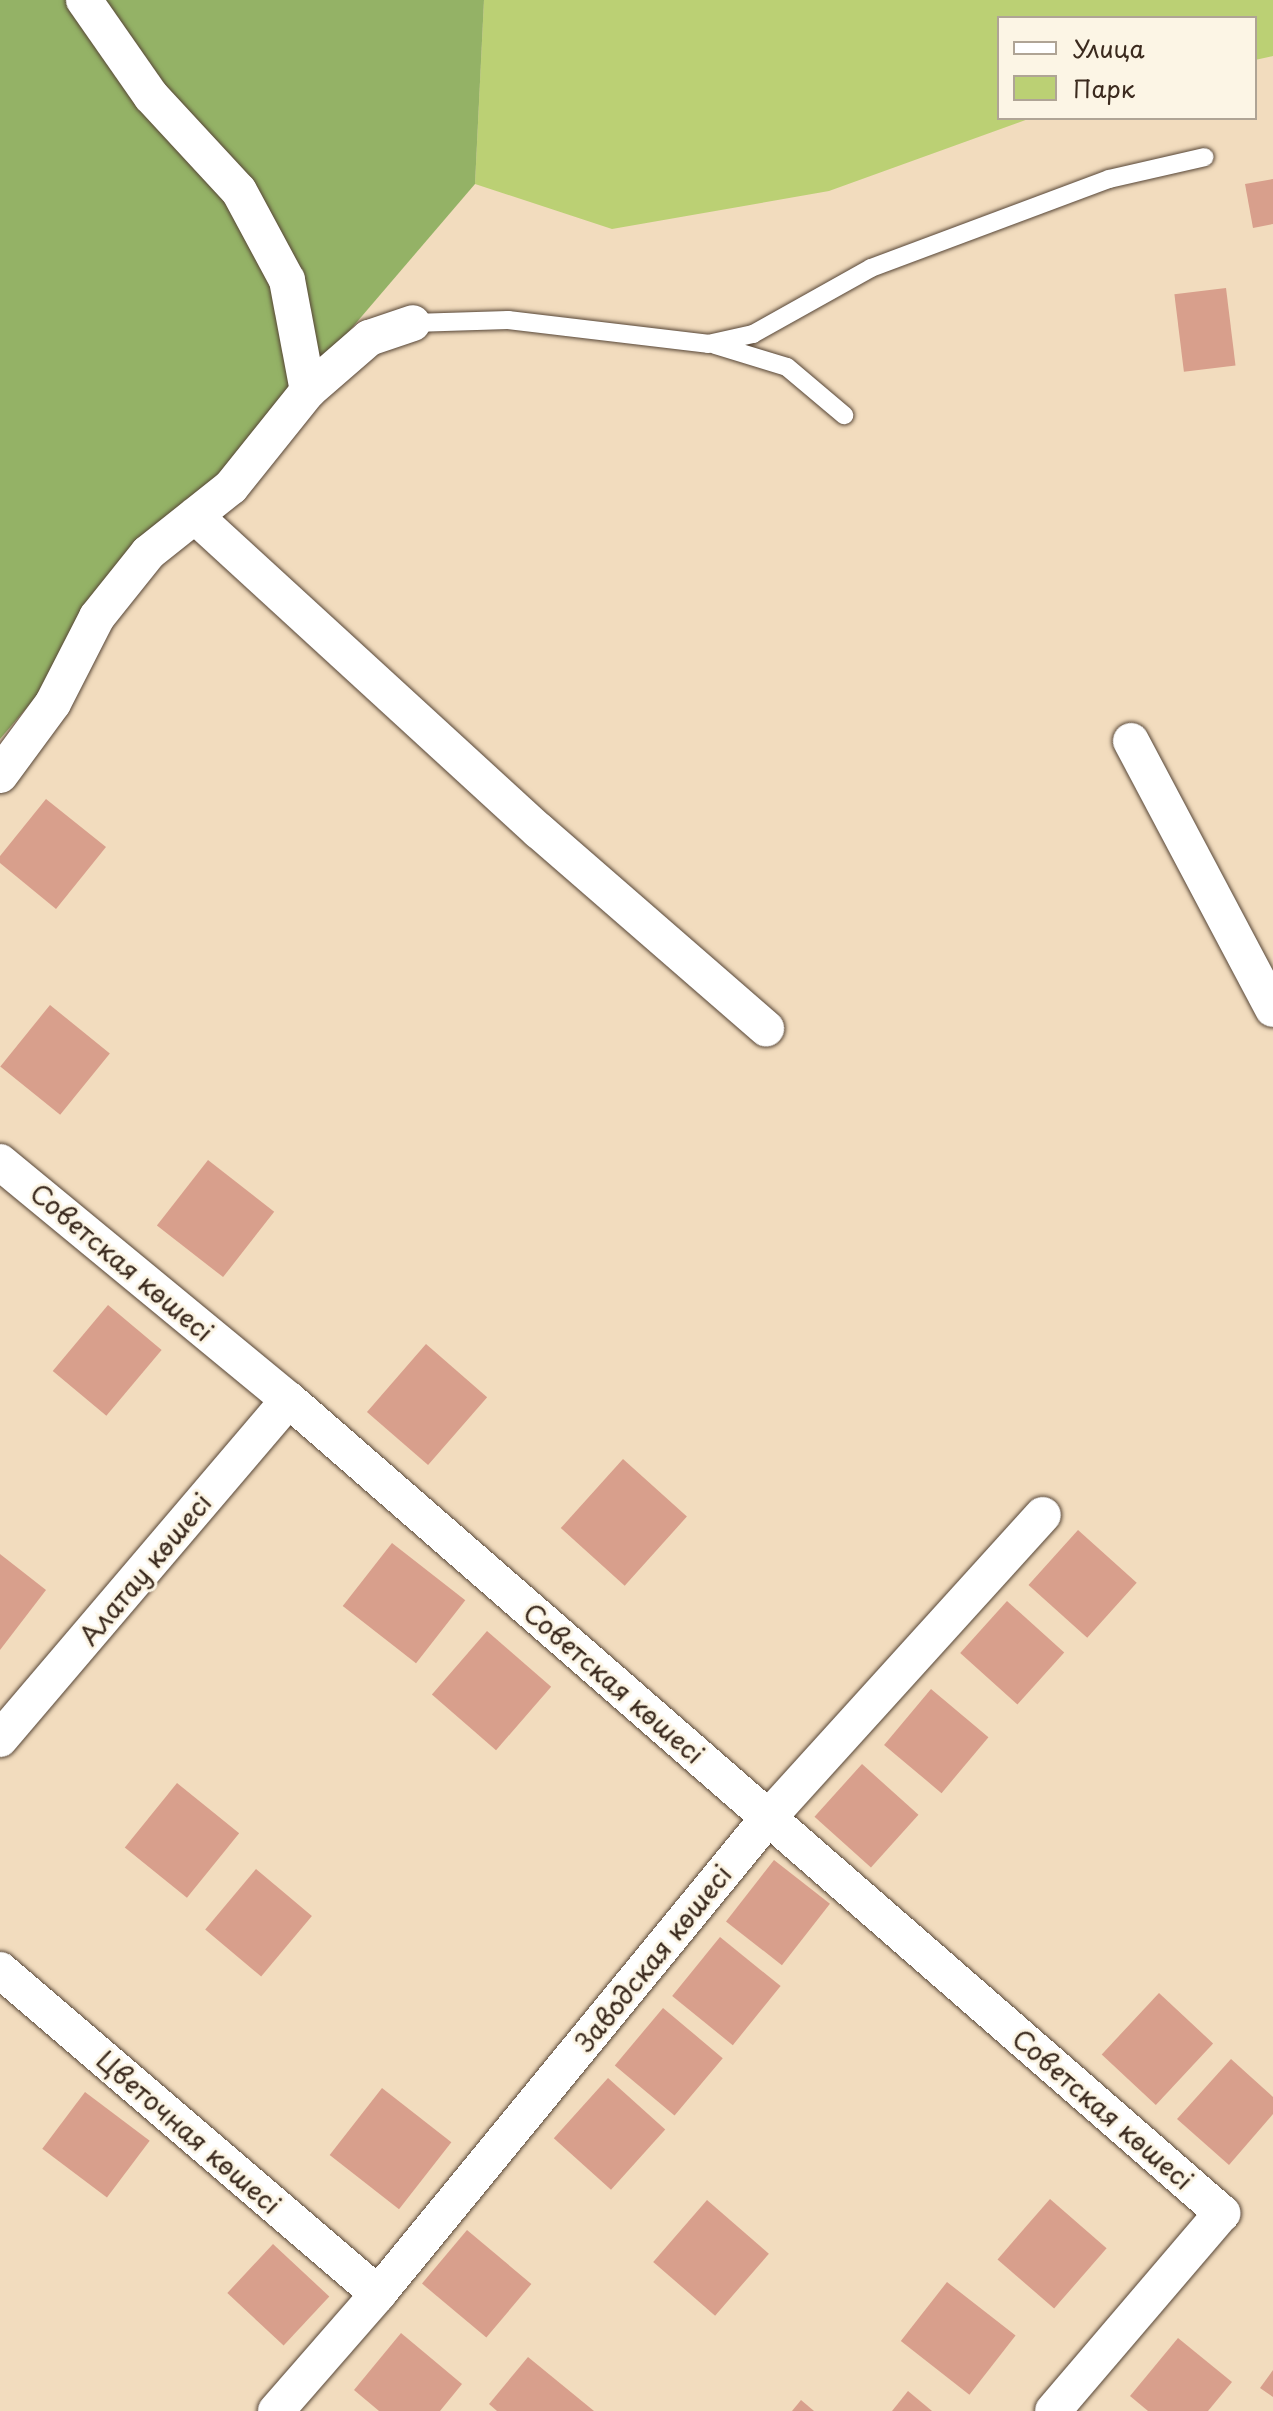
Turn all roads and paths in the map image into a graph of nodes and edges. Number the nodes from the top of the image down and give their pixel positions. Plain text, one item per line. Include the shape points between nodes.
1 (84, 0) edge
2 (1205, 157) dead end
3 (413, 323) joint
4 (708, 344) junction
5 (308, 391) junction
6 (844, 415) dead end
7 (195, 516) junction
8 (1131, 741) dead end
9 (0, 775) edge
10 (1273, 1009) edge
11 (766, 1028) dead end
12 (0, 1162) edge
13 (289, 1400) junction
14 (1043, 1515) dead end
15 (0, 1739) edge
16 (768, 1818) junction
17 (0, 1970) edge
18 (378, 2294) junction
19 (276, 2411) edge
20 (1053, 2411) edge

1 - 5 street via 151,96 239,191 287,280
2 - 4 lane via 1109,179 900,256 753,334
3 - 4 lane via 508,320
3 - 5 street via 369,338
4 - 6 lane via 787,367
5 - 7 street via 231,487
7 - 9 street via 148,553 97,617 53,703
7 - 11 street via 539,831
8 - 10 street
12 - 13 street, Советская көшесі
13 - 15 street, Алатау көшесі
13 - 16 street, Советская көшесі
14 - 16 street, Заводская көшесі
16 - 18 street, Заводская көшесі
16 - 20 street, Советская көшесі via 1222,2213
17 - 18 street, Цветочная көшесі
18 - 19 street, Заводская көшесі

